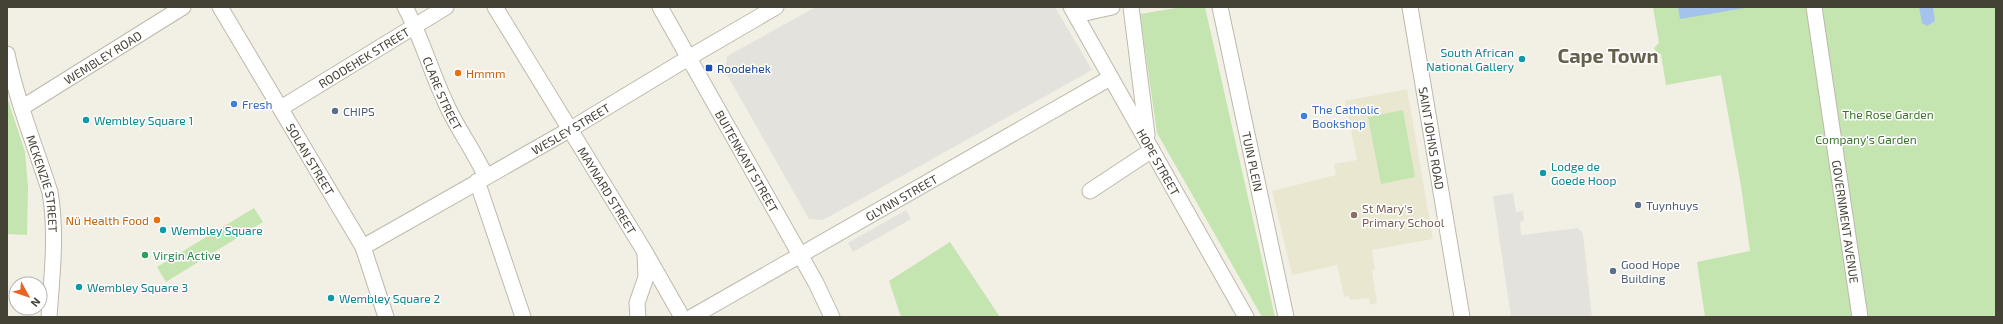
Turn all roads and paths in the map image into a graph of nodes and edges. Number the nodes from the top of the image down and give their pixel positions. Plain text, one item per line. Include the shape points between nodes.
1 (183, 7) edge
2 (220, 7) edge
3 (405, 7) edge
4 (446, 7) edge
5 (495, 7) edge
6 (660, 7) edge
7 (776, 7) edge
8 (1112, 7) edge
9 (1131, 7) edge
10 (1220, 7) edge
11 (1410, 7) edge
12 (1814, 7) edge
13 (1074, 11) edge
14 (416, 26) junction
15 (7, 54) edge
16 (690, 57) junction
17 (1110, 78) junction
18 (23, 107) junction
19 (281, 108) junction
20 (569, 130) junction
21 (1150, 146) junction
22 (481, 179) junction
23 (1090, 191) dead end
24 (363, 247) junction
25 (645, 252) junction
26 (800, 255) junction
27 (49, 317) edge
28 (386, 317) edge
29 (523, 317) edge
30 (638, 317) edge
31 (682, 317) edge
32 (692, 317) edge
33 (832, 317) edge
34 (1246, 317) edge
35 (1286, 317) edge
36 (1462, 317) edge
37 (1860, 317) edge

1 - 18 street, WEMBLEY ROAD
2 - 19 street, SOLAN STREET
3 - 14 street, CLARE STREET
4 - 14 street, ROODEHEK STREET
5 - 20 street, MAYNARD STREET
6 - 16 street, BUITENKANT STREET
7 - 16 street, WESLEY STREET
8 - 13 street
9 - 21 street
10 - 35 street, TUIN PLEIN
11 - 36 street, SAINT JOHNS ROAD
12 - 37 street, GOVERNMENT AVENUE
13 - 17 street, HOPE STREET
14 - 19 street, ROODEHEK STREET
14 - 22 street, CLARE STREET via 444,101 477,157
15 - 18 street, MCKENZIE STREET via 13,83
16 - 20 street, WESLEY STREET
16 - 26 street, BUITENKANT STREET
17 - 21 street, HOPE STREET
17 - 26 street, GLYNN STREET
18 - 27 street, MCKENZIE STREET via 50,192 52,206 54,226
19 - 24 street, SOLAN STREET
20 - 22 street, WESLEY STREET
20 - 25 street, MAYNARD STREET
21 - 23 street
21 - 34 street, HOPE STREET
22 - 24 street, WESLEY STREET
22 - 29 street, CLARE STREET
24 - 28 street, SOLAN STREET
25 - 30 street, MAYNARD STREET via 646,277 637,304
25 - 31 street, MAYNARD STREET
26 - 32 street, GLYNN STREET
26 - 33 street, BUITENKANT STREET

